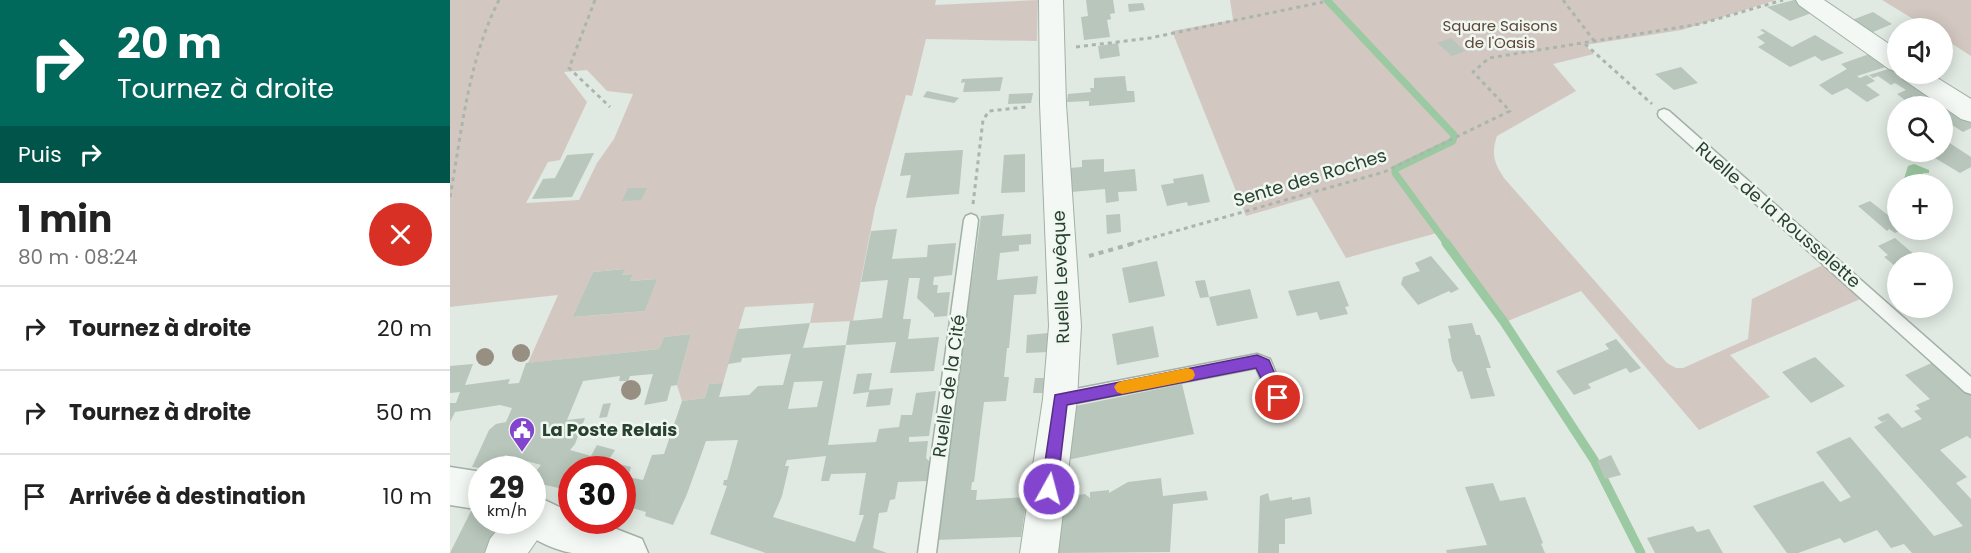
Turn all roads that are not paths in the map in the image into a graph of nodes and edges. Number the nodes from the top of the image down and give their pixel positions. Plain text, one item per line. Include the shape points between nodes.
1 (1051, 0) edge
2 (1808, 0) edge
3 (1887, 55) edge
4 (1928, 84) edge
5 (1971, 112) edge
6 (1664, 114) road end
7 (971, 220) road end
8 (1971, 387) edge
9 (1060, 399) junction
10 (1284, 412) dead end
11 (450, 486) edge
12 (468, 489) edge
13 (546, 523) edge
14 (518, 534) edge
15 (504, 553) edge
16 (628, 553) edge
17 (927, 553) edge
18 (1039, 553) edge

1 - 9 street, Ruelle Levêque via 1065,326
2 - 3 street
4 - 5 street
6 - 8 lane, Ruelle de la Rousselette
7 - 17 lane, Ruelle de la Cité
9 - 10 lane via 1257,361 1264,364
9 - 18 street, Ruelle Levêque
11 - 12 street
13 - 16 street
14 - 15 street

